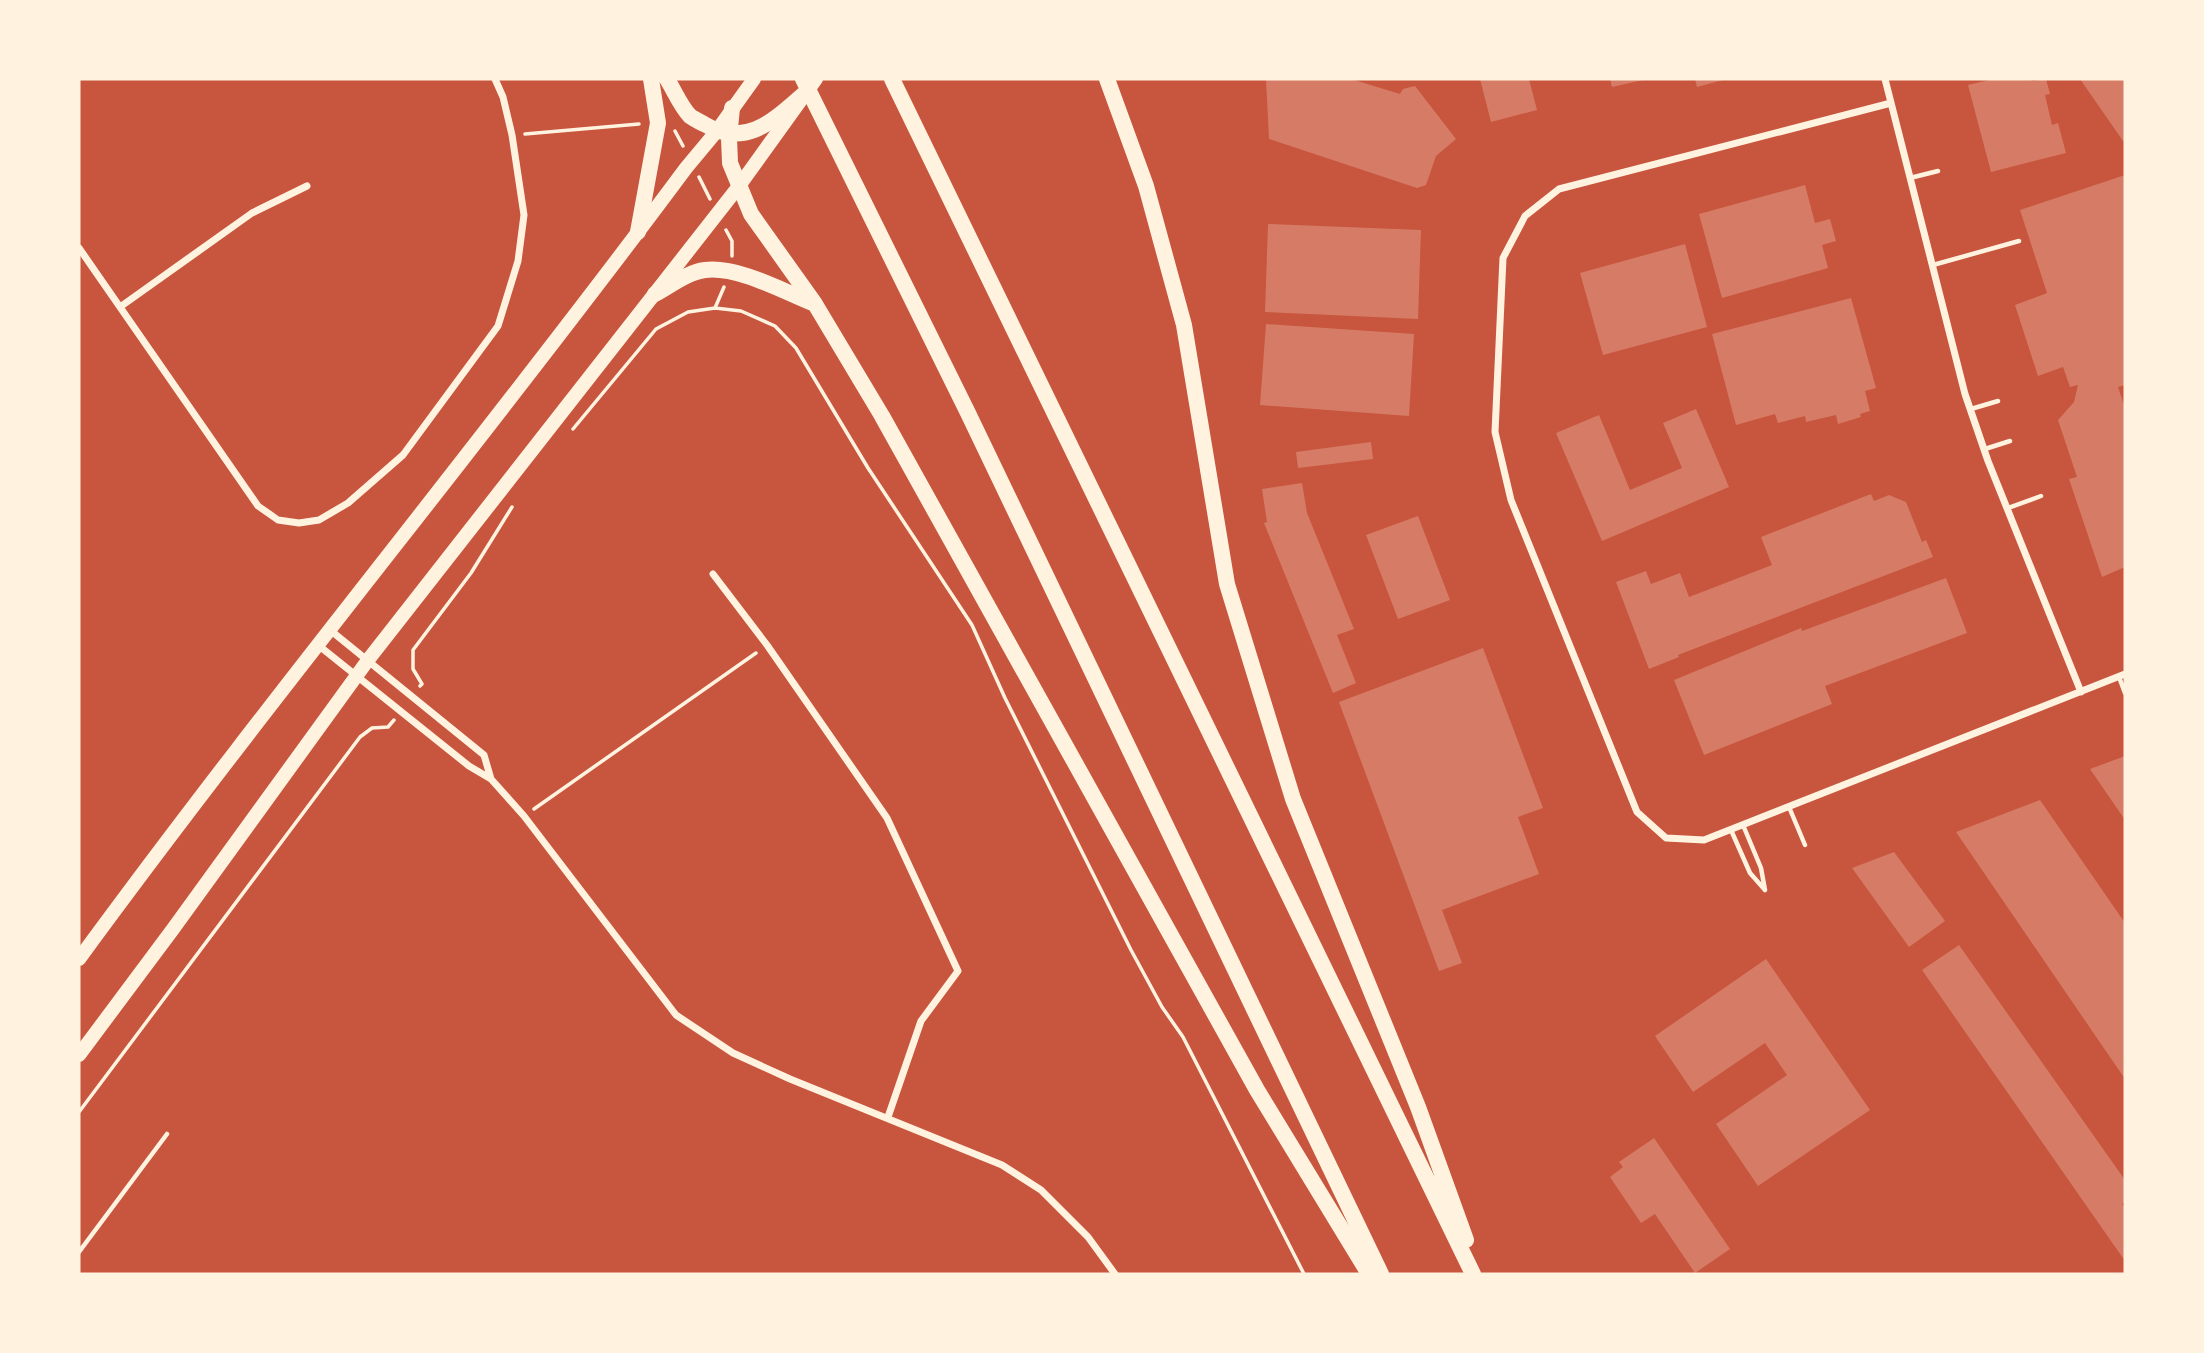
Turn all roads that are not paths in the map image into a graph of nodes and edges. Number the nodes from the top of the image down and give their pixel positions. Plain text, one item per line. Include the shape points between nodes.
1 (495, 79) edge
2 (651, 79) edge
3 (667, 79) edge
4 (754, 79) edge
5 (816, 79) edge
6 (892, 79) edge
7 (1885, 79) edge
8 (1108, 82) edge
9 (804, 86) edge
10 (1891, 103) junction
11 (732, 108) joint
12 (779, 122) junction
13 (723, 133) junction
14 (1938, 171) dead end
15 (1910, 177) junction
16 (307, 186) dead end
17 (739, 186) junction
18 (638, 232) junction
19 (2019, 240) dead end
20 (79, 248) edge
21 (1932, 265) junction
22 (655, 294) junction
23 (815, 304) junction
24 (120, 307) junction
25 (1998, 401) dead end
26 (1970, 409) junction
27 (2010, 441) dead end
28 (1984, 450) junction
29 (2041, 496) dead end
30 (2007, 508) junction
31 (713, 574) dead end
32 (330, 630) junction
33 (318, 645) junction
34 (368, 660) junction
35 (356, 676) junction
36 (2122, 676) edge
37 (2081, 692) junction
38 (2125, 692) edge
39 (491, 779) junction
40 (1789, 807) junction
41 (1743, 825) junction
42 (1731, 830) junction
43 (1805, 845) dead end
44 (79, 959) edge
45 (79, 1055) edge
46 (888, 1117) junction
47 (167, 1134) dead end
48 (79, 1252) edge
49 (1115, 1274) edge
50 (1369, 1274) edge
51 (1381, 1274) edge
52 (1473, 1274) edge
53 (1478, 1274) edge

1 - 24 street via 512,135 524,215 518,261 498,326 403,455 331,514 304,523 278,520 258,506
2 - 18 highway via 658,124
3 - 13 highway via 689,115
4 - 11 highway
5 - 9 highway
6 - 52 highway
7 - 10 street
8 - 53 highway via 1146,186 1184,325 1227,584 1238,622 1293,799 1418,1107
9 - 12 highway
9 - 51 highway via 968,413
10 - 15 street
10 - 42 street via 1559,189 1525,216 1503,258 1495,432 1511,499 1637,812 1666,838 1704,840
11 - 13 highway
12 - 13 highway via 745,134
12 - 17 highway
13 - 17 highway
13 - 18 highway via 691,161
14 - 15 lane
15 - 21 street
16 - 24 street via 252,213
17 - 22 highway
17 - 23 highway via 751,214
18 - 32 highway
19 - 21 lane
20 - 24 street
21 - 26 street
22 - 23 highway via 705,270 739,273
22 - 34 highway
23 - 50 highway via 947,530 1257,1090
25 - 26 lane
26 - 28 street
27 - 28 lane
28 - 30 street
29 - 30 lane
30 - 37 street
31 - 46 street via 887,818 958,971 921,1021
32 - 33 highway
32 - 34 street
33 - 35 street
33 - 44 highway
34 - 35 highway
34 - 39 street via 484,755
35 - 39 street
35 - 45 highway
36 - 37 street
36 - 38 lane
37 - 40 street
39 - 46 street via 676,1015 733,1054
40 - 41 street
40 - 43 lane
41 - 42 street
41 - 42 lane via 1765,890 1749,873
46 - 49 street via 1002,1166 1041,1190 1088,1237
47 - 48 lane

